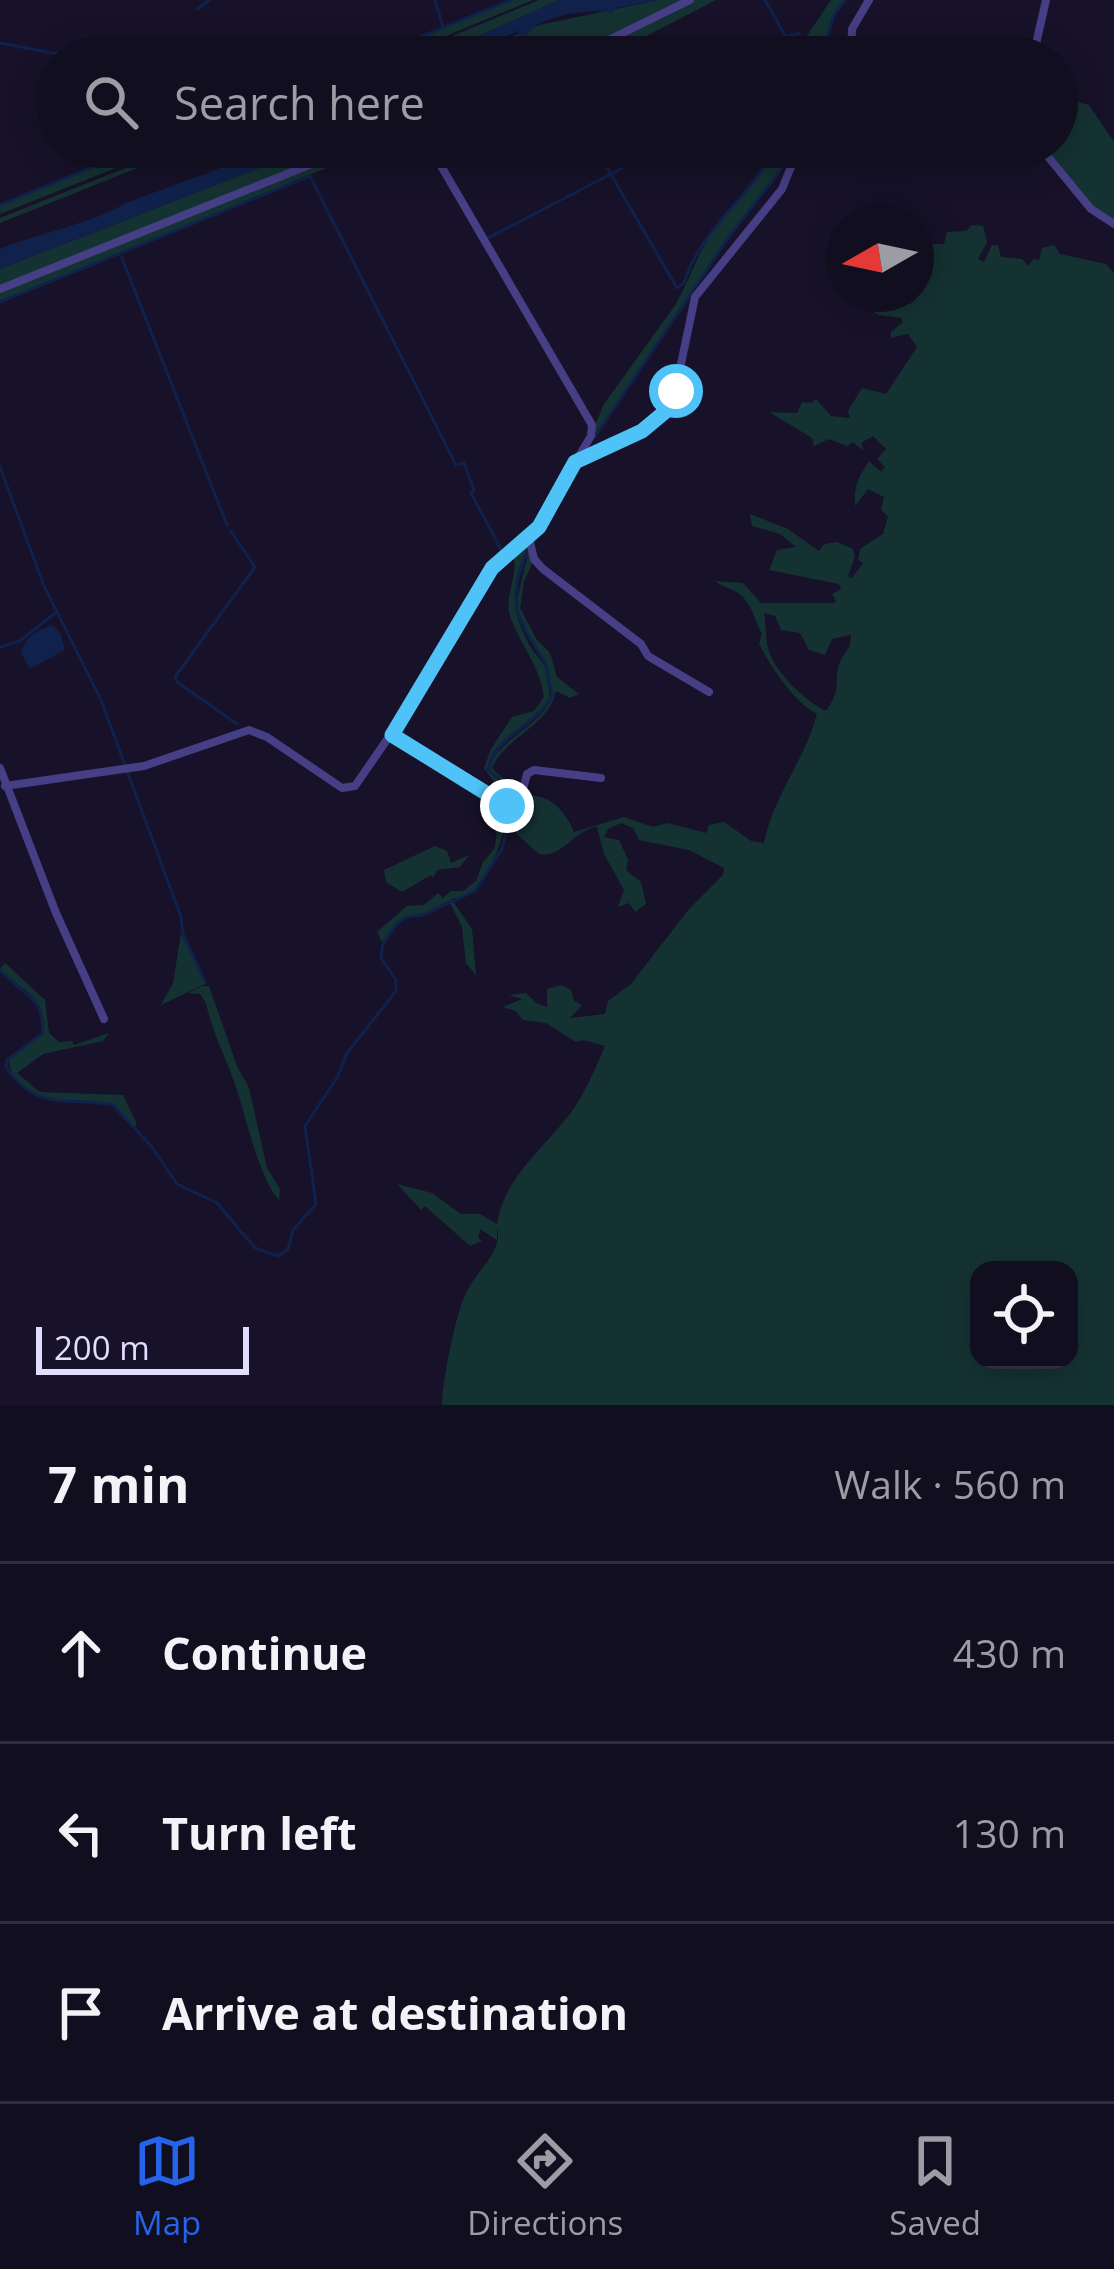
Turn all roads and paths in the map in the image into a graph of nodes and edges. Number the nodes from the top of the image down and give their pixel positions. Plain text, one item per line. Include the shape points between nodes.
1 (690, 0) edge
2 (869, 0) edge
3 (1046, 0) edge
4 (617, 36) edge
5 (852, 36) edge
6 (1038, 36) edge
7 (302, 168) edge
8 (442, 168) edge
9 (791, 168) edge
10 (1057, 168) edge
11 (1114, 224) edge
12 (0, 289) edge
13 (575, 462) junction
14 (529, 538) junction
15 (710, 692) dead end
16 (392, 735) junction
17 (0, 768) edge
18 (601, 778) dead end
19 (5, 786) junction
20 (104, 1019) dead end

1 - 4 street
2 - 5 street
3 - 6 street
7 - 12 street
8 - 13 street via 592,425
9 - 13 street via 694,298 672,406 629,440
10 - 11 street
13 - 14 street
14 - 15 street via 543,569 648,656
14 - 16 street via 492,568
16 - 18 street via 511,808 534,770
16 - 19 street via 350,789 249,730 144,766
17 - 19 street
19 - 20 street

